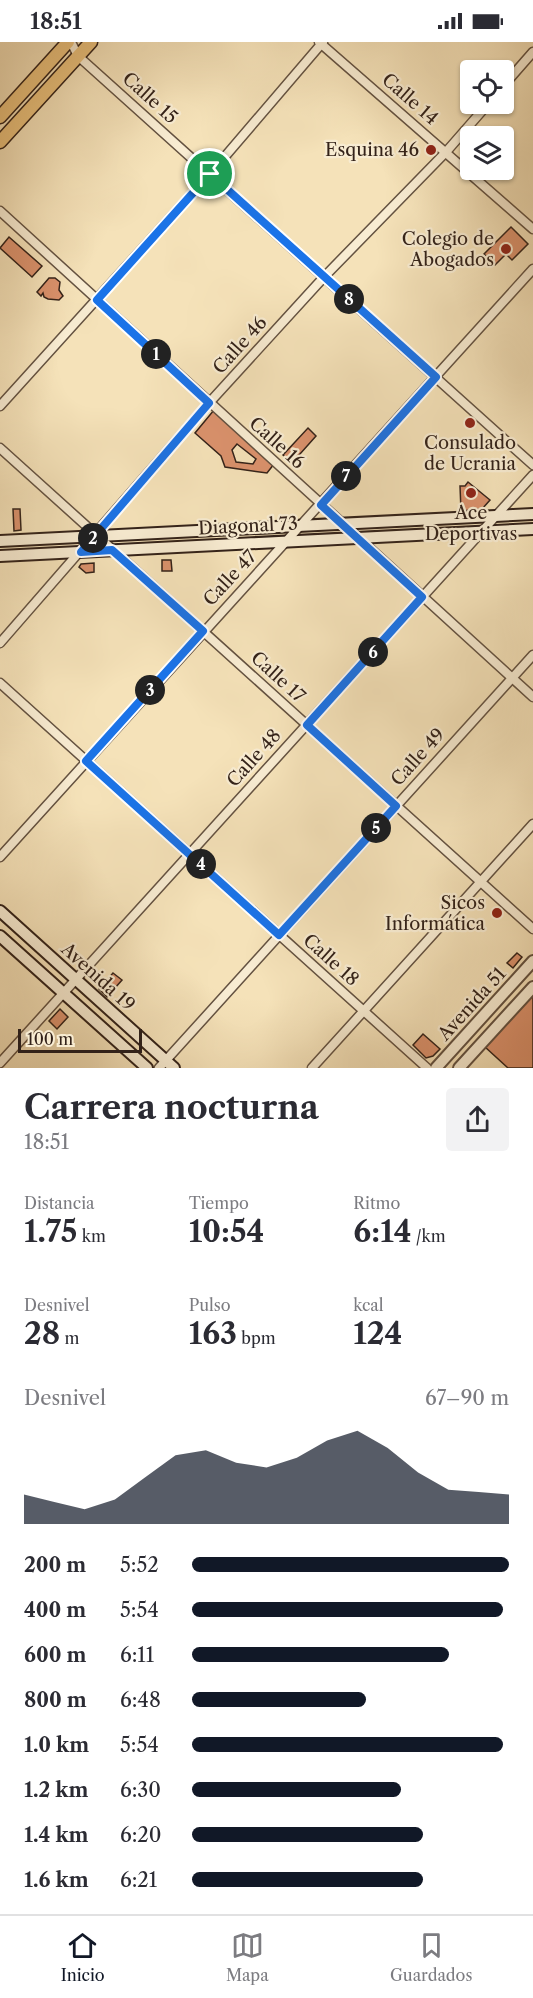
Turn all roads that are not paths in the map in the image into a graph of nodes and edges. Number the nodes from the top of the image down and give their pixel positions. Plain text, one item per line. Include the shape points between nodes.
1 (69, 42) edge
2 (91, 42) edge
3 (321, 43) edge
4 (533, 52) edge
5 (78, 56) junction
6 (514, 74) edge
7 (479, 114) edge
8 (0, 117) edge
9 (0, 142) edge
10 (446, 152) junction
11 (210, 174) junction
12 (0, 212) edge
13 (533, 229) edge
14 (533, 269) edge
15 (324, 277) junction
16 (97, 300) junction
17 (436, 377) junction
18 (209, 403) junction
19 (0, 406) edge
20 (0, 448) edge
21 (533, 465) edge
22 (533, 475) edge
23 (321, 505) junction
24 (533, 514) edge
25 (494, 516) junction
26 (342, 524) junction
27 (302, 526) junction
28 (533, 529) edge
29 (480, 531) junction
30 (95, 536) junction
31 (358, 537) junction
32 (0, 541) edge
33 (288, 541) junction
34 (112, 550) junction
35 (81, 552) junction
36 (0, 556) edge
37 (422, 597) junction
38 (203, 631) junction
39 (0, 643) edge
40 (533, 656) edge
41 (512, 679) junction
42 (0, 683) edge
43 (533, 697) edge
44 (307, 725) junction
45 (86, 761) junction
46 (396, 806) junction
47 (533, 824) edge
48 (189, 854) junction
49 (0, 857) edge
50 (481, 882) junction
51 (0, 911) edge
52 (533, 929) edge
53 (279, 935) junction
54 (0, 936) edge
55 (533, 961) edge
56 (76, 979) junction
57 (533, 987) edge
58 (64, 993) junction
59 (364, 1011) junction
60 (0, 1063) edge
61 (166, 1065) edge
62 (147, 1068) edge
63 (312, 1068) edge
64 (427, 1068) edge
65 (436, 1068) edge
66 (459, 1068) edge

1 - 5 street, Calle 15
1 - 8 main road
2 - 5 main road
3 - 10 street, Calle 14
3 - 11 street
4 - 6 street
5 - 9 main road
5 - 11 street, Calle 15
7 - 10 street, Calle 46
10 - 13 street, Calle 14
10 - 15 street, Calle 46
11 - 15 street, Calle 15
11 - 16 street
12 - 16 street, Calle 16
14 - 17 street, Calle 47
15 - 17 street, Calle 15
15 - 18 street, Calle 46
16 - 18 street, Calle 16
16 - 19 street
17 - 21 street, Calle 15
17 - 23 street, Calle 47
18 - 23 street, Calle 16
18 - 30 street, Calle 46
20 - 30 street, Calle 17
22 - 25 street, Calle 48
23 - 26 street, Calle 16
23 - 27 street, Calle 47
24 - 25 main road, Diagonal 73
25 - 26 main road, Diagonal 73
25 - 29 street, Calle 48
26 - 27 main road, Diagonal 73
26 - 31 street, Calle 16
27 - 30 main road, Diagonal 73
27 - 33 street, Calle 47
28 - 29 main road, Diagonal 73
29 - 31 main road, Diagonal 73
29 - 37 street, Calle 48
30 - 32 main road, Diagonal 73
30 - 34 street, Calle 17
30 - 35 street, Calle 46
31 - 33 main road, Diagonal 73
31 - 37 street, Calle 16
33 - 34 main road, Diagonal 73
33 - 38 street, Calle 47
34 - 35 main road, Diagonal 73
34 - 38 street, Calle 17
35 - 36 main road, Diagonal 73
35 - 39 street, Calle 46
37 - 41 street, Calle 16
37 - 44 street, Calle 48
38 - 44 street, Calle 17
38 - 45 street, Calle 47
40 - 41 street, Calle 49
41 - 43 street, Calle 16
41 - 46 street, Calle 49
42 - 45 street, Calle 18
44 - 46 street, Calle 17
44 - 48 street, Calle 48
45 - 48 street, Calle 18
45 - 49 street, Calle 47
46 - 50 street, Calle 17
46 - 53 street, Calle 49
47 - 50 street
48 - 53 street, Calle 18
48 - 56 street, Calle 48
50 - 52 street, Calle 17
50 - 59 street
51 - 56 main road, Avenida 19
53 - 59 street, Calle 18
53 - 61 street, Calle 49
54 - 58 main road, Avenida 19
55 - 65 main road, Avenida 51
56 - 58 street, Calle 48
56 - 61 main road, Avenida 19
57 - 66 main road, Avenida 51
58 - 60 street, Calle 48
58 - 62 main road, Avenida 19
59 - 63 street
59 - 64 street, Calle 18

